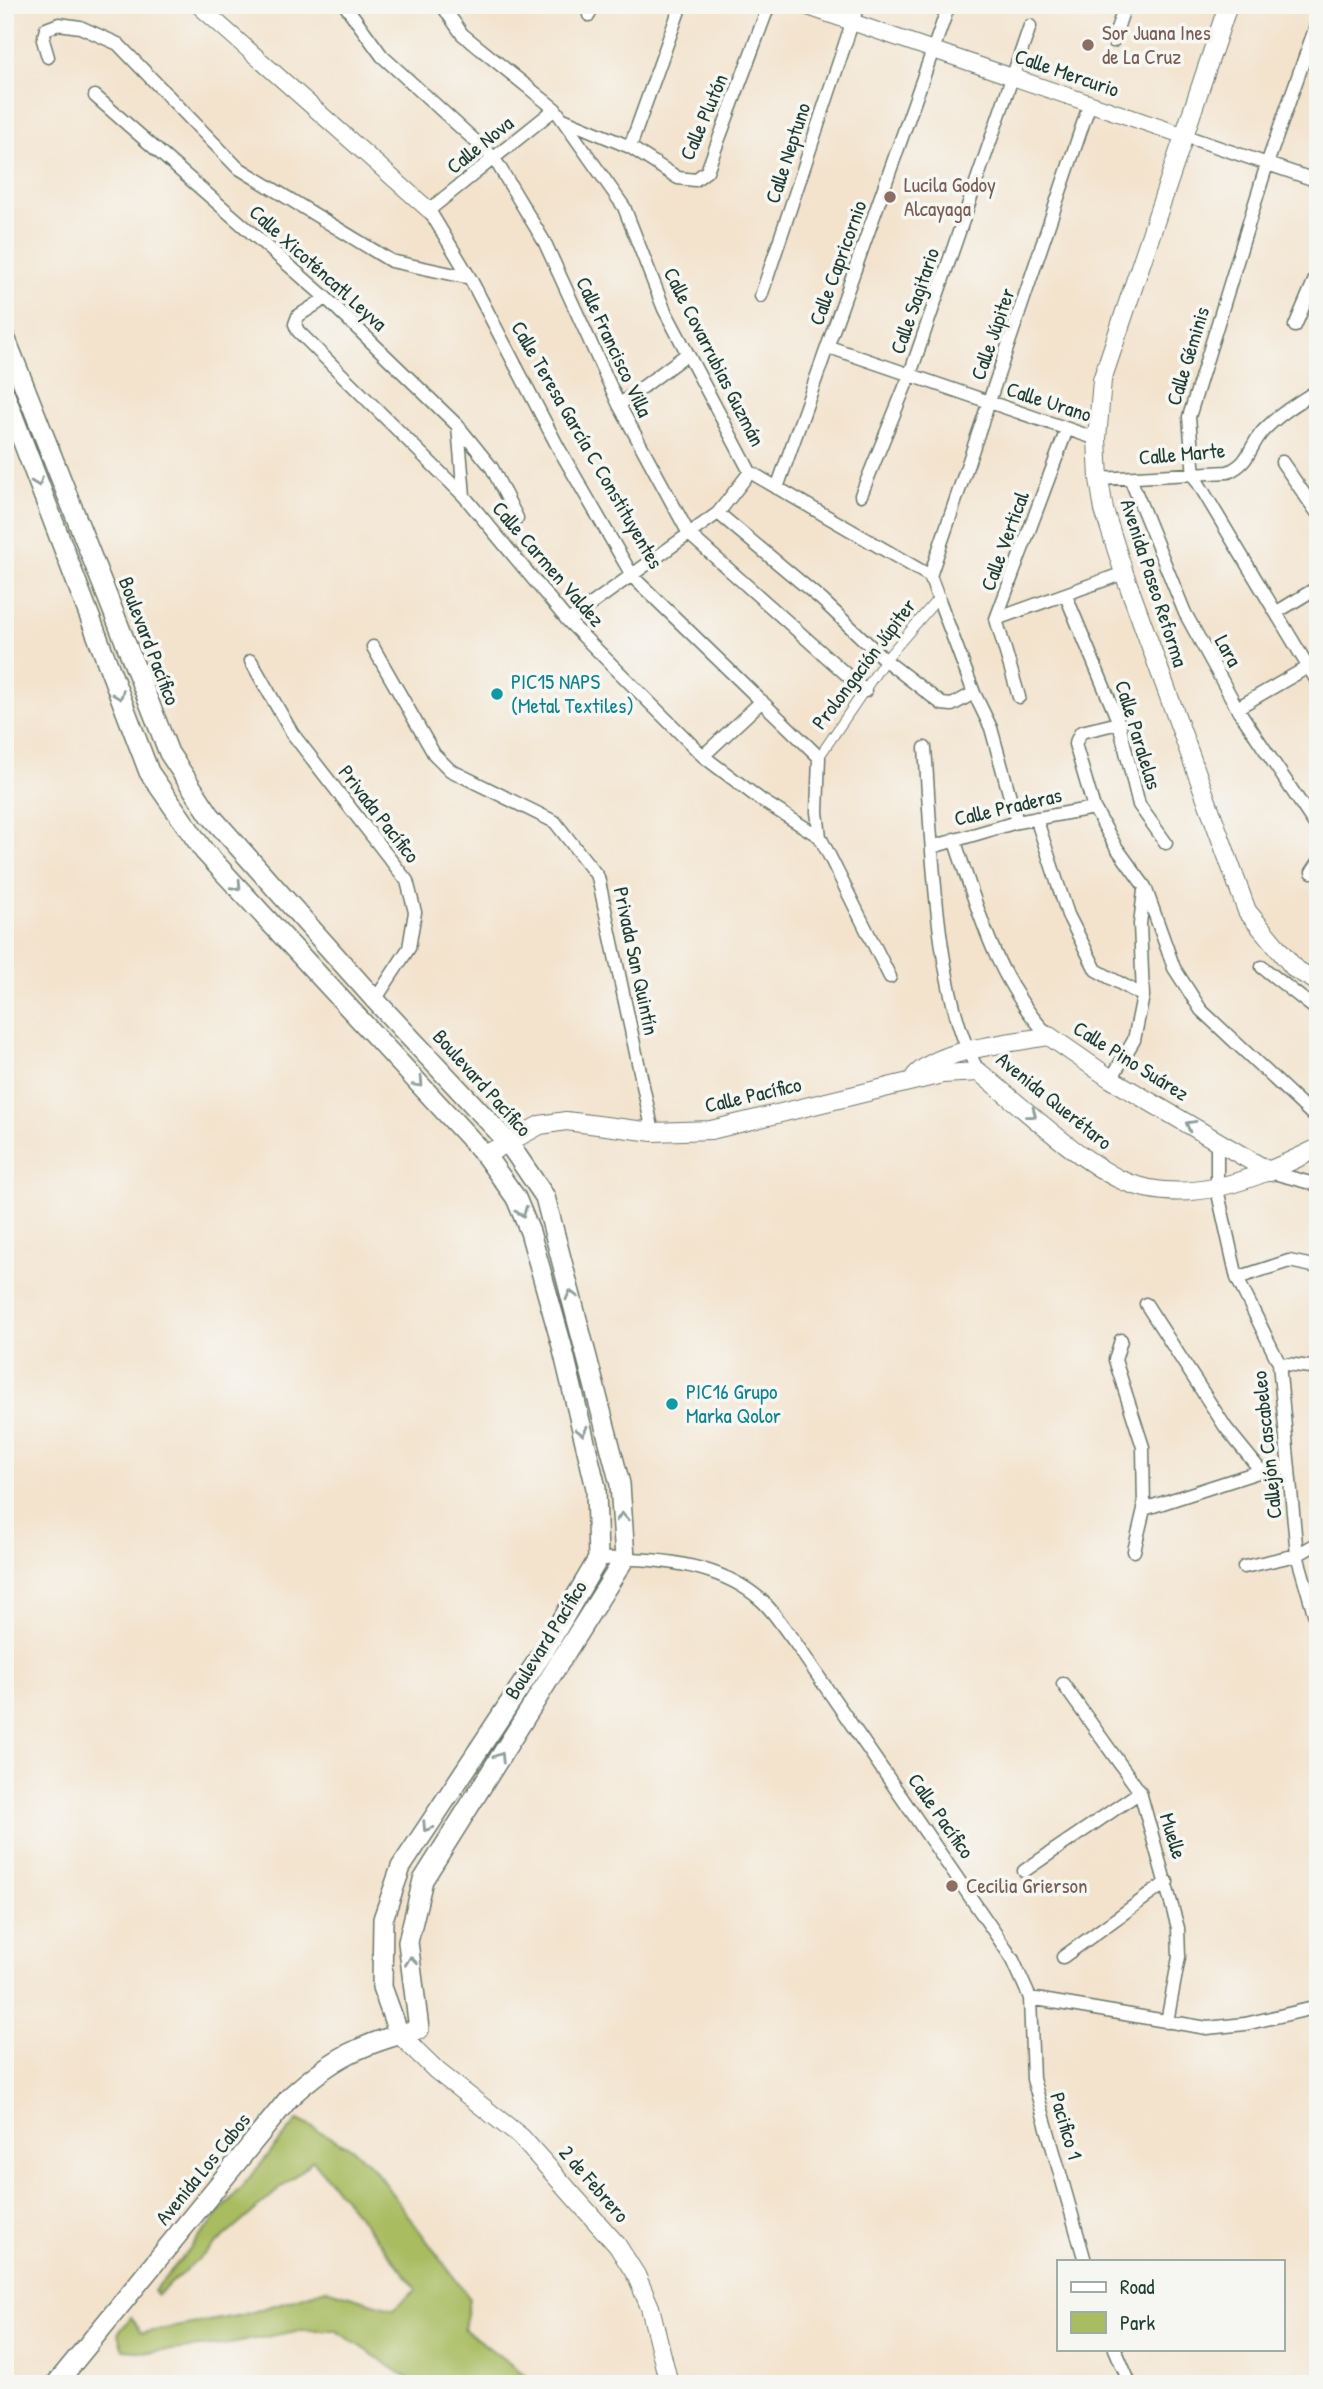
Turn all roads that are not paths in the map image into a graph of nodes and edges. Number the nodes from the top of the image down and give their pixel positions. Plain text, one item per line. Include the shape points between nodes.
1 (198, 5) edge
2 (345, 5) edge
3 (442, 5) edge
4 (681, 5) edge
5 (769, 5) edge
6 (802, 5) edge
7 (858, 5) edge
8 (949, 5) edge
9 (1125, 5) edge
10 (1228, 5) edge
11 (1318, 20) edge
12 (852, 22) junction
13 (1030, 26) dead end
14 (1113, 41) dead end
15 (934, 50) junction
16 (48, 57) dead end
17 (1013, 77) junction
18 (95, 96) dead end
19 (1090, 103) junction
20 (558, 114) junction
21 (1182, 135) junction
22 (630, 147) junction
23 (494, 158) junction
24 (1267, 164) junction
25 (1318, 181) edge
26 (429, 210) junction
27 (1318, 272) edge
28 (470, 278) junction
29 (761, 296) dead end
30 (326, 298) junction
31 (1295, 326) dead end
32 (5, 337) edge
33 (829, 347) junction
34 (687, 354) junction
35 (9, 357) edge
36 (909, 377) junction
37 (1318, 390) edge
38 (5, 395) edge
39 (990, 403) junction
40 (618, 405) junction
41 (458, 426) junction
42 (1067, 429) junction
43 (1097, 439) junction
44 (1282, 462) dead end
45 (750, 471) junction
46 (1194, 476) junction
47 (1130, 478) junction
48 (1099, 479) junction
49 (777, 488) junction
50 (861, 495) dead end
51 (464, 496) junction
52 (1313, 497) edge
53 (718, 513) junction
54 (1318, 514) edge
55 (517, 518) dead end
56 (689, 534) junction
57 (1124, 573) junction
58 (930, 576) junction
59 (633, 577) junction
60 (1318, 587) edge
61 (940, 596) junction
62 (1066, 596) junction
63 (1277, 612) junction
64 (996, 619) junction
65 (568, 621) junction
66 (373, 647) dead end
67 (885, 660) junction
68 (251, 661) dead end
69 (1308, 667) junction
70 (1318, 683) edge
71 (865, 691) junction
72 (974, 693) junction
73 (1019, 697) dead end
74 (762, 701) junction
75 (1237, 708) junction
76 (1119, 723) junction
77 (925, 748) dead end
78 (703, 756) junction
79 (819, 757) junction
80 (1094, 808) junction
81 (1036, 818) junction
82 (1017, 822) junction
83 (1318, 829) edge
84 (820, 837) junction
85 (954, 839) junction
86 (1166, 842) dead end
87 (932, 847) junction
88 (1145, 887) junction
89 (1262, 967) dead end
90 (890, 977) dead end
91 (1318, 982) edge
92 (1143, 996) junction
93 (376, 1000) junction
94 (1318, 1011) edge
95 (1049, 1036) junction
96 (967, 1052) junction
97 (979, 1072) junction
98 (911, 1080) junction
99 (1111, 1080) junction
100 (1318, 1120) edge
101 (653, 1132) junction
102 (508, 1141) junction
103 (1217, 1141) junction
104 (1318, 1148) edge
105 (485, 1154) junction
106 (1270, 1172) junction
107 (1318, 1185) edge
108 (1217, 1189) junction
109 (1318, 1267) edge
110 (1237, 1278) junction
111 (1146, 1304) dead end
112 (1121, 1340) dead end
113 (1279, 1363) junction
114 (1318, 1368) edge
115 (1289, 1468) junction
116 (1261, 1471) junction
117 (1144, 1509) junction
118 (1318, 1543) edge
119 (1134, 1551) dead end
120 (1297, 1555) junction
121 (625, 1558) junction
122 (598, 1559) junction
123 (1244, 1567) dead end
124 (1318, 1627) edge
125 (1063, 1684) dead end
126 (1140, 1793) junction
127 (1024, 1871) dead end
128 (1167, 1882) junction
129 (1063, 1957) dead end
130 (1030, 1998) junction
131 (1318, 2007) edge
132 (1167, 2022) junction
133 (419, 2029) junction
134 (399, 2034) junction
135 (423, 2056) junction
136 (1085, 2260) edge
137 (1115, 2350) edge
138 (56, 2384) edge
139 (669, 2384) edge
140 (1130, 2384) edge

1 - 26 street, Calle Teresa García C Constituyentes
2 - 23 street, Calle Francisco Villa via 382,56
3 - 20 street via 462,34
4 - 22 street
5 - 22 street, Calle Plutón via 707,171 695,180 678,178
6 - 12 street, Calle Mercurio
7 - 12 street, Calle Neptuno
8 - 15 street, Calle Capricornio
9 - 14 street
10 - 21 main road, Avenida Paseo Reforma
11 - 24 street, Calle Géminis
12 - 15 street, Calle Mercurio
12 - 29 street, Calle Neptuno
13 - 17 street, Calle Sagitario
15 - 17 street, Calle Mercurio
15 - 33 street, Calle Capricornio
16 - 28 street via 43,40 46,29 59,24 80,27 118,44 237,167 391,261
17 - 19 street, Calle Mercurio
17 - 36 street, Calle Sagitario
18 - 30 street, Calle Xicoténcatl Leyva
19 - 21 street, Calle Mercurio
19 - 39 street, Calle Júpiter
20 - 22 street, Calle Plutón
20 - 23 street, Calle Nova
20 - 34 street, Calle Covarrubias Guzmán via 624,207
21 - 24 street, Calle Mercurio
21 - 43 main road, Avenida Paseo Reforma via 1102,380
23 - 26 street, Calle Nova
23 - 40 street, Calle Francisco Villa via 545,243
24 - 25 street, Calle Mercurio
24 - 46 street, Calle Géminis via 1189,417
26 - 28 street, Calle Teresa García C Constituyentes
27 - 31 street
28 - 59 street, Calle Teresa García C Constituyentes via 558,447
30 - 41 street, Calle Xicoténcatl Leyva
30 - 51 street, Calle Carmen Valdez via 298,316 298,331
32 - 35 main road, Boulevard Pacífico
33 - 36 street, Calle Urano
33 - 49 street, Calle Capricornio
34 - 40 street
34 - 45 street, Calle Covarrubias Guzmán
35 - 93 main road, Boulevard Pacífico via 169,754 210,815
36 - 39 street, Calle Urano
36 - 50 street, Calle Sagitario
37 - 46 street, Calle Marte via 1262,432 1242,466
38 -> 105 main road, Boulevard Pacífico via 149,772 204,851
39 - 42 street, Calle Urano
39 - 58 street, Calle Júpiter
40 - 56 street, Calle Francisco Villa
41 - 51 street
41 - 55 street, Calle Xicoténcatl Leyva via 492,468
42 - 43 street, Calle Urano
42 - 64 street, Calle Vertical
43 - 48 main road, Avenida Paseo Reforma
44 - 52 street
45 - 49 street, Calle Covarrubias Guzmán
45 - 53 street
46 - 47 street, Calle Marte
46 - 63 street, Calle Géminis
47 - 48 street, Calle Marte
47 - 75 street, Lara via 1185,613
48 - 57 main road, Avenida Paseo Reforma
49 - 58 street, Calle Covarrubias Guzmán
51 - 65 street, Calle Carmen Valdez
52 - 54 street
53 - 56 street
53 - 67 street
56 - 59 street
56 - 71 street, Calle Francisco Villa
57 - 62 street, Calle Vertical
57 - 91 main road, Avenida Paseo Reforma via 1247,911 1294,969
58 - 61 street
59 - 65 street
59 - 74 street, Calle Teresa García C Constituyentes
60 - 63 street
61 - 67 street, Prolongación Júpiter
61 - 72 street
62 - 64 street, Calle Vertical
62 - 76 street, Calle Paralelas
63 - 69 street, Calle Géminis
64 - 73 street
65 - 78 street, Calle Carmen Valdez
66 - 101 street, Privada San Quintín via 434,754 450,770 555,822 598,877
67 - 71 street, Prolongación Júpiter
67 - 72 street via 942,704 952,705
68 - 93 street, Privada Pacífico via 292,733 407,881 415,912 409,948
69 - 70 street, Calle Géminis
69 - 75 street
71 - 79 street, Prolongación Júpiter
72 - 82 street via 991,728
74 - 78 street
74 - 79 street, Calle Teresa García C Constituyentes
75 - 83 street, Lara
76 - 80 street via 1081,732 1076,738
76 - 86 street, Calle Paralelas via 1139,805
77 - 87 street, Avenida Querétaro
78 - 84 street, Calle Carmen Valdez
79 - 84 street
80 - 81 street, Calle Praderas
80 - 88 street
81 - 82 street, Calle Praderas
81 - 92 street via 1068,915 1097,970
82 - 85 street, Calle Praderas
84 - 90 street
85 - 87 street, Calle Praderas
85 - 95 street, Calle Pino Suárez via 993,954 1028,1013
87 - 96 street, Avenida Querétaro via 941,933
88 - 92 street via 1140,924
88 - 100 street via 1174,968 1201,1010
89 - 94 street
92 - 99 street via 1134,1040
93 - 102 main road, Boulevard Pacífico
95 - 96 main road, Calle Pacífico
95 - 99 main road, Calle Pino Suárez
96 - 97 street, Avenida Querétaro
96 - 98 main road, Calle Pacífico via 922,1068
97 - 98 main road, Calle Pacífico
97 -> 108 main road, Avenida Querétaro via 1120,1179 1149,1188
98 - 101 main road, Calle Pacífico via 710,1130
103 -> 99 main road, Calle Pino Suárez
101 - 102 main road, Calle Pacífico via 566,1121 540,1125
102 - 105 main road, Calle Pacífico
121 -> 102 main road, Boulevard Pacífico via 620,1484 554,1228 545,1197
103 - 106 main road, Calle Pino Suárez
103 - 108 street, Callejón Cascabeleo
104 - 106 main road, Avenida Querétaro
105 -> 122 main road, Boulevard Pacífico via 516,1198 530,1232 562,1346 596,1488
106 - 107 street
106 - 108 main road, Avenida Querétaro
108 - 110 street, Callejón Cascabeleo
109 - 110 street via 1289,1262
110 - 113 street, Callejón Cascabeleo
111 - 116 street via 1226,1429
112 - 117 street via 1115,1360 1143,1447
113 - 114 street
113 - 115 street, Callejón Cascabeleo
115 - 116 street
115 - 120 street, Callejón Cascabeleo
116 - 117 street
117 - 119 street
118 - 120 street
120 - 123 street
120 - 124 street, Callejón Cascabeleo
121 - 122 street, Calle Pacífico
121 - 130 street, Calle Pacífico via 687,1565 722,1577 769,1608 995,1933
133 -> 121 main road, Boulevard Pacífico via 408,1942 423,1880
122 -> 134 main road, Boulevard Pacífico via 544,1651 401,1867 383,1919 382,1987
125 - 126 street, Muelle
126 - 127 street
126 - 128 street, Muelle
128 - 129 street
128 - 132 street, Muelle via 1178,1927 1179,1957
130 - 132 street
130 - 136 street, Pacifico 1 via 1033,2078
131 - 132 street via 1207,2028
133 - 134 main road, Avenida Los Cabos
133 - 135 main road
134 - 135 main road, 2 de Febrero
134 - 138 main road, Avenida Los Cabos via 339,2057 289,2097
135 - 139 main road, 2 de Febrero via 521,2137 617,2245 650,2306
137 - 140 street

